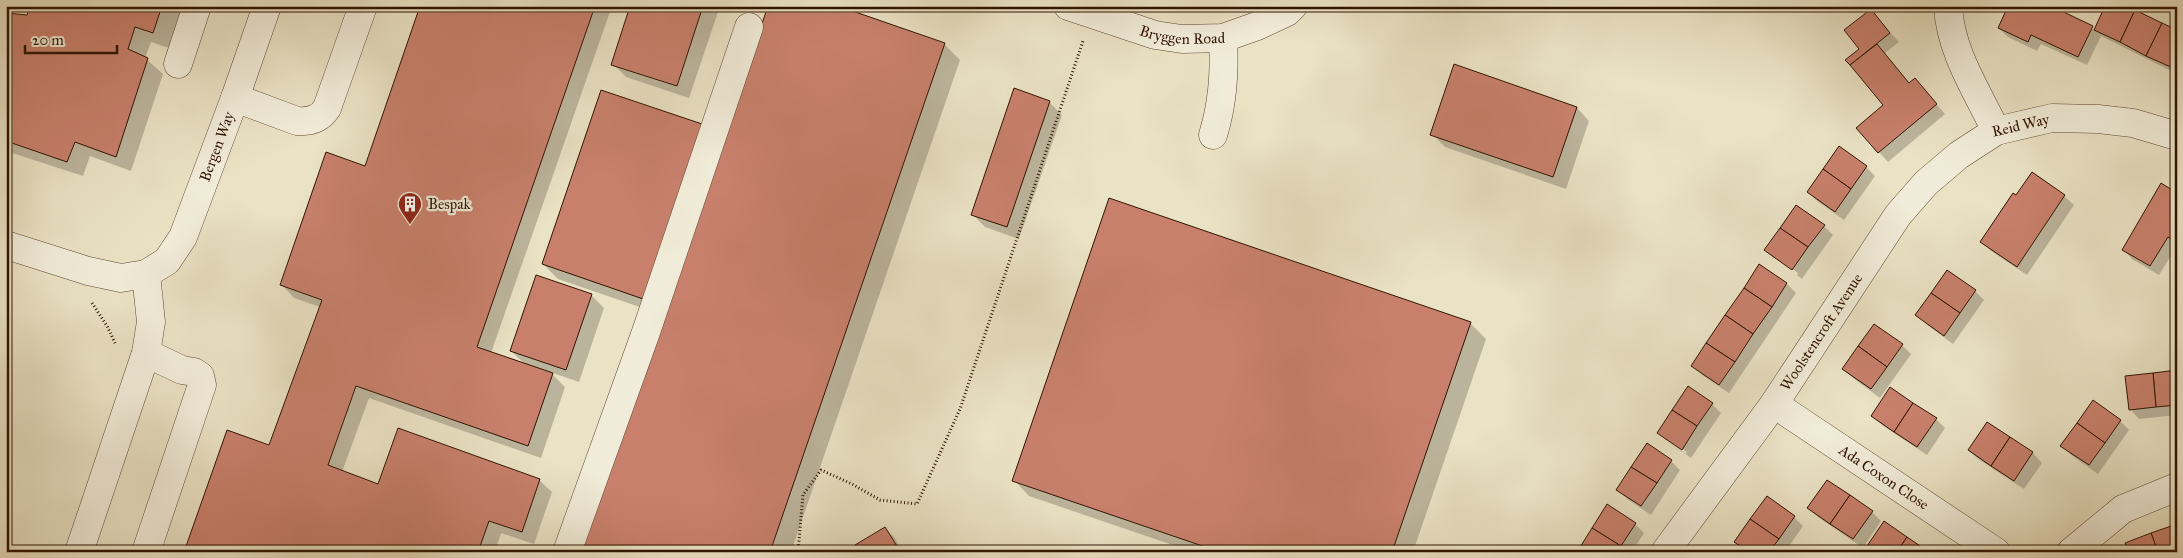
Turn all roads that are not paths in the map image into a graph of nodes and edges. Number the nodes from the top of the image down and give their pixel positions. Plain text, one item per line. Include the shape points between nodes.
1 (198, 6) edge
2 (267, 6) edge
3 (363, 6) edge
4 (1293, 6) edge
5 (1948, 6) edge
6 (1080, 10) edge
7 (749, 27) dead end
8 (1223, 38) junction
9 (178, 64) dead end
10 (235, 98) junction
11 (1996, 131) junction
12 (1213, 135) dead end
13 (2177, 136) edge
14 (6, 245) edge
15 (146, 274) junction
16 (146, 353) junction
17 (1774, 404) junction
18 (2177, 486) edge
19 (80, 552) edge
20 (146, 552) edge
21 (567, 552) edge
22 (1665, 552) edge
23 (1996, 552) edge
24 (2071, 552) edge

1 - 9 street
2 - 10 street, Bergen Way
3 - 10 street via 327,108 318,118 298,121
4 - 8 street, Bryggen Road via 1257,26
5 - 11 street, Reid Way via 1957,52
6 - 8 street, Bryggen Road via 1156,35
7 - 21 street via 646,332
8 - 12 street via 1223,88
10 - 15 street, Bergen Way via 184,238 167,261
11 - 13 street, Reid Way via 2052,118 2098,119 2133,123
11 - 17 street, Woolstencroft Avenue via 1959,155 1926,183 1898,215
14 - 15 street, Bergen Way via 121,278
15 - 16 street via 151,322
16 - 19 street
16 - 20 street via 182,370 194,372 200,376 202,385
17 - 22 street, Woolstencroft Avenue
17 - 23 street, Ada Coxon Close
18 - 24 street via 2123,509

